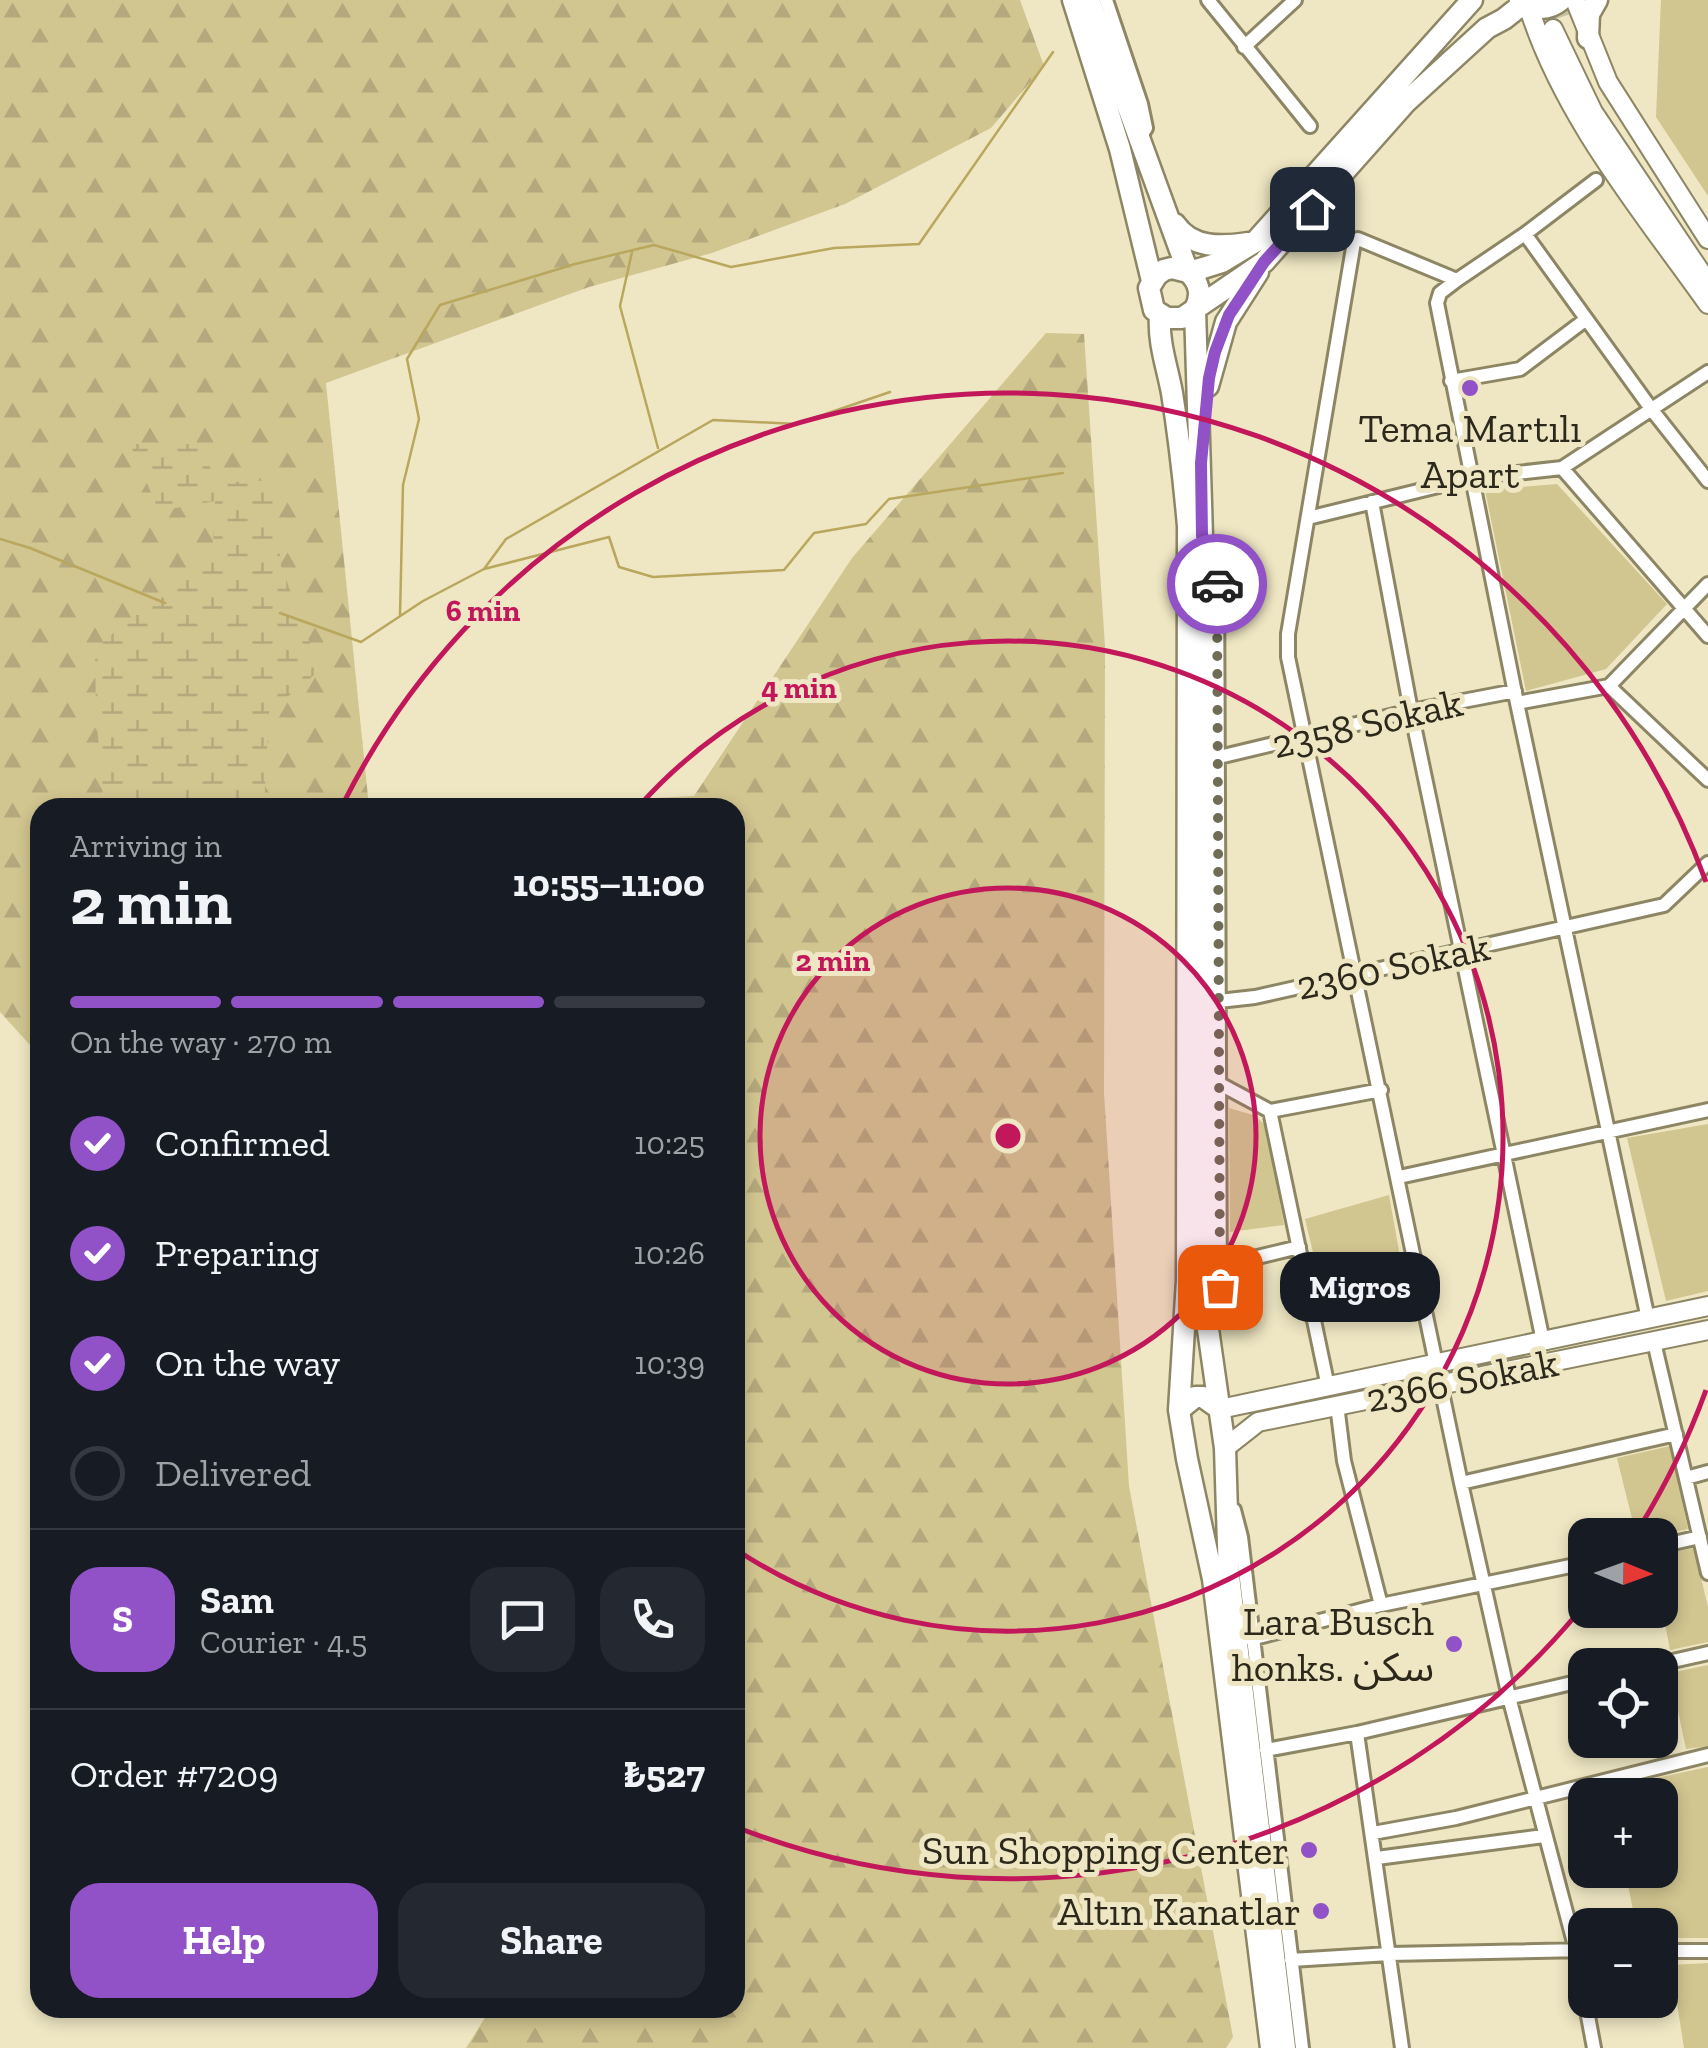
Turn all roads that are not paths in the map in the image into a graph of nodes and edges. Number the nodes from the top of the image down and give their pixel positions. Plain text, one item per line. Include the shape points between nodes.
1 (1073, 0) edge
2 (1089, 0) edge
3 (1106, 0) edge
4 (1208, 0) edge
5 (1295, 0) edge
6 (1472, 0) edge
7 (1561, 0) edge
8 (1574, 0) edge
9 (1597, 0) edge
10 (1524, 3) edge
11 (1106, 28) junction
12 (1588, 38) junction
13 (1244, 47) junction
14 (1310, 126) dead end
15 (1596, 180) dead end
16 (1170, 218) junction
17 (1525, 234) junction
18 (1708, 239) edge
19 (1255, 242) junction
20 (1264, 262) junction
21 (1708, 271) edge
22 (1188, 272) junction
23 (1457, 280) junction
24 (1152, 281) junction
25 (1708, 283) edge
26 (1708, 304) edge
27 (1195, 309) junction
28 (1160, 315) junction
29 (1586, 320) junction
30 (1708, 372) edge
31 (1451, 380) junction
32 (1652, 410) junction
33 (1201, 463) junction
34 (1562, 468) junction
35 (1472, 478) junction
36 (1708, 481) edge
37 (1372, 502) junction
38 (1308, 518) junction
39 (1202, 536) junction
40 (1708, 584) edge
41 (1682, 609) junction
42 (1708, 636) edge
43 (1608, 686) junction
44 (1516, 697) junction
45 (1411, 711) junction
46 (1306, 735) junction
47 (1219, 758) junction
48 (1708, 780) edge
49 (1708, 863) edge
50 (1566, 929) junction
51 (1462, 950) junction
52 (1356, 973) junction
53 (1218, 1001) junction
54 (1218, 1083) junction
55 (1381, 1090) junction
56 (1708, 1110) edge
57 (1270, 1111) junction
58 (1608, 1131) junction
59 (1504, 1154) junction
60 (1399, 1177) junction
61 (1299, 1247) junction
62 (1220, 1266) junction
63 (1708, 1306) edge
64 (1648, 1319) junction
65 (1708, 1330) edge
66 (1208, 1332) junction
67 (1542, 1341) junction
68 (1654, 1342) junction
69 (1438, 1364) junction
70 (1440, 1384) junction
71 (1328, 1386) junction
72 (1337, 1405) junction
73 (1220, 1408) junction
74 (1180, 1410) junction
75 (1676, 1434) junction
76 (1226, 1448) junction
77 (1186, 1450) junction
78 (1708, 1472) edge
79 (1686, 1478) junction
80 (1226, 1483) junction
81 (1461, 1483) junction
82 (1700, 1538) junction
83 (1678, 1542) edge
84 (1568, 1566) edge
85 (1708, 1572) edge
86 (1484, 1585) junction
87 (1381, 1606) junction
88 (1251, 1640) junction
89 (1708, 1654) edge
90 (1678, 1660) edge
91 (1568, 1684) edge
92 (1509, 1697) junction
93 (1357, 1732) junction
94 (1266, 1750) junction
95 (1708, 1755) edge
96 (1535, 1800) junction
97 (1373, 1833) junction
98 (1544, 1836) junction
99 (1376, 1858) junction
100 (1568, 1912) edge
101 (1568, 1950) edge
102 (1678, 1950) edge
103 (1708, 1951) edge
104 (1389, 1954) junction
105 (1291, 1960) junction
106 (1588, 2018) edge
107 (1271, 2048) edge
108 (1285, 2048) edge
109 (1302, 2048) edge
110 (1402, 2048) edge
111 (1594, 2048) edge

1 - 24 main road
2 - 11 main road
3 - 11 street
4 - 13 street
5 - 13 street
6 - 19 main road
7 - 10 main road via 1548,8
8 - 12 street
9 - 12 main road
10 - 20 main road via 1406,102
10 - 26 street via 1562,88
11 - 16 main road
12 - 18 street via 1633,125
13 - 14 street
15 - 17 street
16 - 19 main road via 1202,244
16 - 22 main road
17 - 23 street
17 - 29 street
19 - 22 main road
20 - 27 main road
20 - 33 main road via 1229,315 1215,352
21 - 25 street via 1600,108 1558,27 1592,112
22 - 24 main road via 1172,268
22 - 27 main road via 1198,285
23 - 31 street via 1437,304
23 - 38 street via 1354,242
24 - 28 main road via 1148,296
27 - 28 main road via 1175,320
27 - 33 main road
28 - 74 main road via 1188,526 1187,1280
29 - 31 street via 1520,369
29 - 32 street
30 - 32 street
31 - 35 street
32 - 34 street
32 - 36 street
33 - 39 main road
34 - 35 street
34 - 41 street
35 - 37 street
35 - 44 street
37 - 38 street
37 - 45 street
38 - 46 street via 1288,634
39 - 47 street via 1217,556
39 - 66 main road
40 - 41 street
41 - 42 street
41 - 43 street
43 - 44 street, 2358 Sokak
43 - 48 street
44 - 45 street, 2358 Sokak
44 - 50 street
45 - 46 street, 2358 Sokak
45 - 51 street
46 - 47 street, 2358 Sokak
46 - 52 street
47 - 53 street
49 - 50 street, 2360 Sokak via 1664,906
50 - 51 street, 2360 Sokak
50 - 58 street
51 - 52 street, 2360 Sokak
51 - 59 street
52 - 53 street, 2360 Sokak
52 - 55 street
53 - 54 street
54 - 57 street
54 - 62 street
55 - 57 street
55 - 60 street
56 - 58 street
57 - 61 street
58 - 59 street
58 - 64 street
59 - 60 street
59 - 67 street
60 - 69 street
61 - 62 street
61 - 71 street
62 - 66 street via 1220,1308
63 - 64 street, 2366 Sokak
64 - 67 street, 2366 Sokak
65 - 68 street, 2366 Sokak
66 - 73 main road
67 - 69 street, 2366 Sokak
68 - 70 street, 2366 Sokak
68 - 75 street
69 - 70 street
69 - 71 street, 2366 Sokak
70 - 72 street, 2366 Sokak
70 - 81 street
71 - 73 street, 2366 Sokak
72 - 76 street, 2366 Sokak via 1258,1422
72 - 87 street via 1344,1461
73 - 74 main road via 1195,1397
73 - 76 main road
74 - 77 main road
75 - 79 street
75 - 81 street
76 - 77 main road via 1207,1459
76 - 80 main road
77 - 107 main road via 1213,1579
78 - 79 street
79 - 82 street
80 - 88 street via 1241,1537
80 - 108 main road via 1229,1576
81 - 86 street
82 - 83 street
82 - 85 street
84 - 86 street
86 - 87 street
86 - 92 street
87 - 88 street
88 - 94 street
89 - 90 street
91 - 92 street
92 - 93 street
92 - 96 street
93 - 94 street
93 - 97 street
94 - 105 street
95 - 96 street
96 - 97 street
96 - 98 street
97 - 99 street
98 - 99 street
98 - 100 street
99 - 104 street
101 - 104 street
102 - 103 street
104 - 105 street
104 - 110 street
105 - 109 street
106 - 111 street

